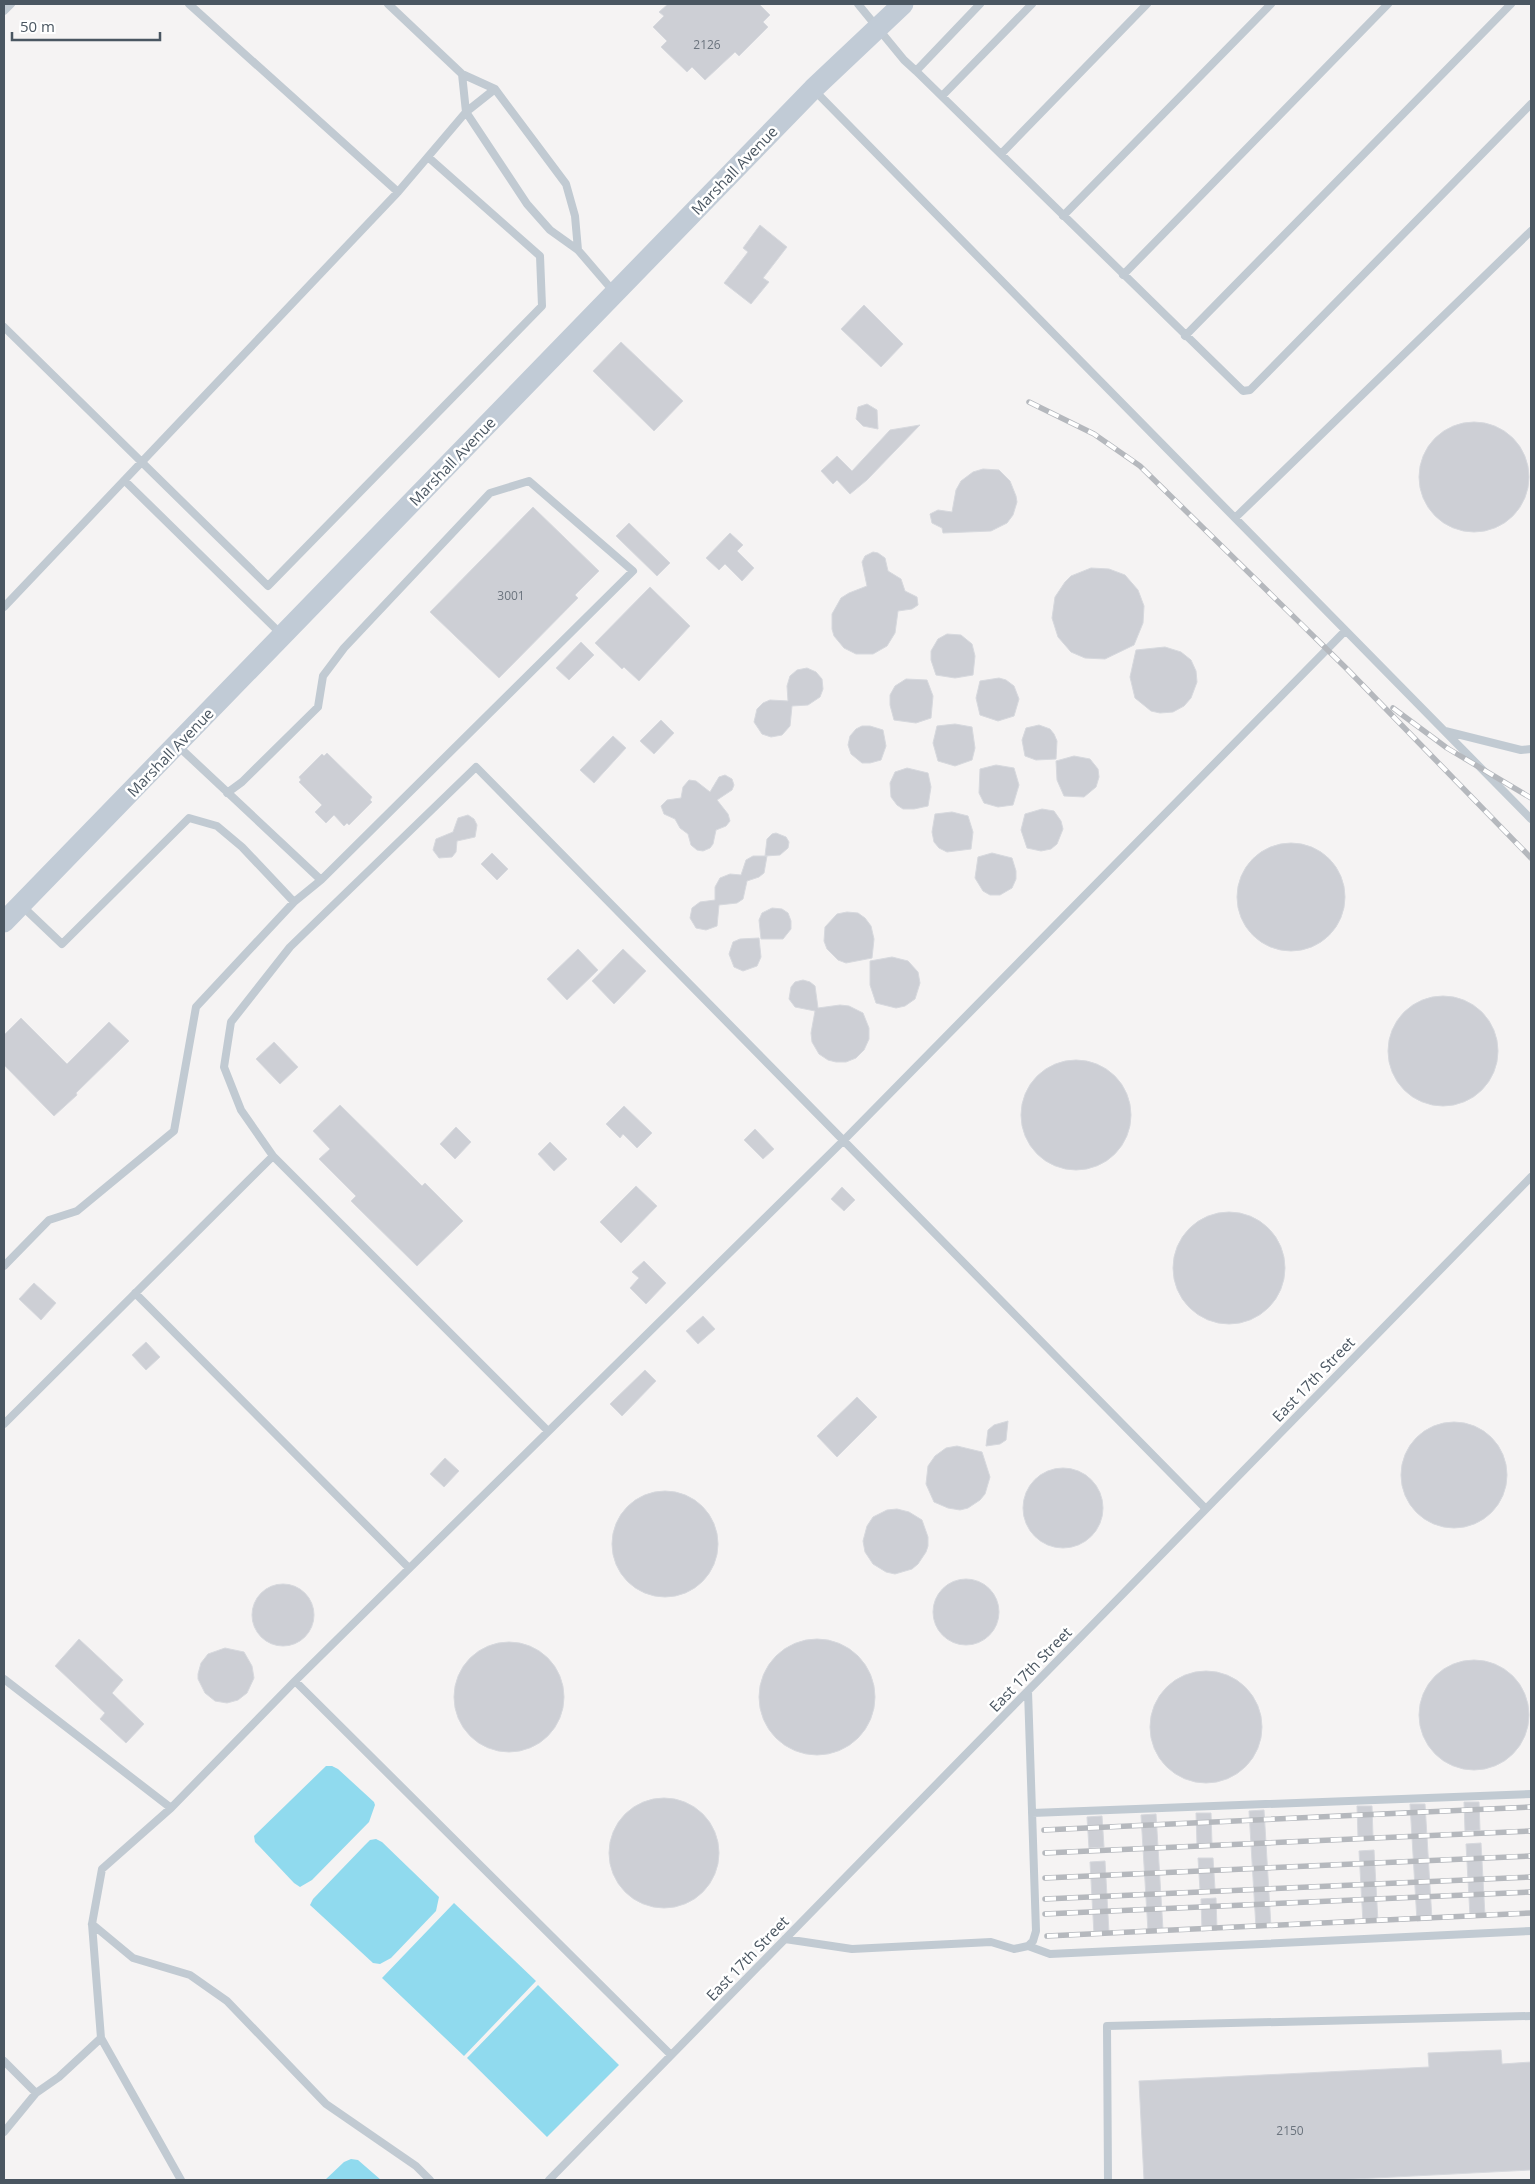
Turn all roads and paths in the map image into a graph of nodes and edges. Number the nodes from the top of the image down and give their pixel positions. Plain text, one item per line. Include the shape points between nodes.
1 (11, 4) edge
2 (189, 4) edge
3 (388, 4) edge
4 (858, 4) edge
5 (903, 4) edge
6 (980, 4) edge
7 (1032, 4) edge
8 (1147, 4) edge
9 (1271, 4) edge
10 (1388, 4) edge
11 (1511, 4) edge
12 (4, 11) edge
13 (877, 28) junction
14 (916, 71) junction
15 (462, 74) junction
16 (495, 89) junction
17 (813, 89) junction
18 (942, 96) junction
19 (1531, 104) edge
20 (466, 112) junction
21 (1001, 154) junction
22 (428, 157) junction
23 (398, 192) junction
24 (1063, 216) junction
25 (1531, 231) edge
26 (578, 250) junction
27 (1123, 274) junction
28 (615, 293) junction
29 (4, 327) edge
30 (1185, 336) junction
31 (142, 462) junction
32 (125, 481) junction
33 (1235, 518) junction
34 (4, 606) edge
35 (1346, 631) junction
36 (283, 635) junction
37 (1446, 731) junction
38 (177, 744) junction
39 (1531, 749) edge
40 (227, 793) junction
41 (1531, 819) edge
42 (321, 880) junction
43 (294, 902) junction
44 (21, 904) junction
45 (4, 922) edge
46 (844, 1140) junction
47 (273, 1156) junction
48 (1531, 1177) edge
49 (4, 1266) edge
50 (135, 1293) junction
51 (4, 1424) edge
52 (548, 1431) junction
53 (1206, 1508) junction
54 (409, 1568) junction
55 (4, 1679) edge
56 (295, 1681) junction
57 (1028, 1691) junction
58 (1531, 1794) edge
59 (171, 1808) junction
60 (1032, 1813) junction
61 (92, 1924) junction
62 (1531, 1931) edge
63 (785, 1939) junction
64 (1028, 1946) junction
65 (1531, 2016) edge
66 (101, 2038) junction
67 (671, 2056) junction
68 (4, 2061) edge
69 (36, 2093) junction
70 (4, 2132) edge
71 (181, 2180) edge
72 (430, 2180) edge
73 (549, 2180) edge
74 (1108, 2180) edge

1 - 12 lane
2 - 23 lane
3 - 15 lane
4 - 13 lane
5 - 13 street, Marshall Avenue
6 - 14 lane
7 - 18 lane
8 - 21 lane
9 - 24 lane
10 - 27 lane
11 - 30 lane
13 - 14 lane
13 - 17 street, Marshall Avenue
14 - 18 lane
15 - 16 lane
15 - 20 lane
16 - 20 lane
16 - 26 lane via 566,184 575,216
17 - 28 street, Marshall Avenue
17 - 33 lane
18 - 21 lane
19 - 30 lane via 1250,390 1238,388
20 - 22 lane
20 - 26 lane via 528,204 550,230
21 - 24 lane
22 - 23 lane
22 - 31 lane via 540,256 542,306 268,586
23 - 31 lane
24 - 27 lane
25 - 33 lane
26 - 28 lane
27 - 30 lane
28 - 36 street, Marshall Avenue
29 - 31 lane
31 - 32 lane
32 - 34 lane
32 - 36 lane
33 - 35 lane
35 - 37 lane
35 - 46 lane
36 - 38 street, Marshall Avenue
37 - 39 lane via 1521,750
37 - 41 lane
38 - 40 lane
38 - 44 street, Marshall Avenue
40 - 42 lane
40 - 42 lane via 318,707 322,676 344,648 490,493 529,481 633,571
42 - 43 lane
43 - 44 lane via 242,847 217,826 189,818 62,944
43 - 49 lane via 196,1007 174,1131 78,1211 49,1220
44 - 45 street, Marshall Avenue
46 - 47 lane via 476,767 290,947 231,1022 224,1067 241,1110
46 - 52 lane
46 - 53 lane
47 - 50 lane
47 - 52 lane
48 - 53 lane, East 17th Street
50 - 51 lane
50 - 54 lane
52 - 54 lane
53 - 57 lane, East 17th Street
54 - 56 lane
55 - 59 lane
56 - 59 lane
56 - 67 lane
57 - 60 lane
57 - 63 lane, East 17th Street
58 - 60 lane
59 - 61 lane via 102,1869
60 - 64 lane via 1036,1931 1034,1941
61 - 66 lane
61 - 72 lane via 133,1958 190,1975 227,2001 326,2104 416,2166
62 - 64 lane via 1050,1954
63 - 64 lane via 852,1949 991,1942 1014,1949
63 - 67 lane, East 17th Street
65 - 74 lane via 1107,2026
66 - 69 lane via 59,2077
66 - 71 lane
67 - 73 lane, East 17th Street
68 - 69 lane
69 - 70 lane

